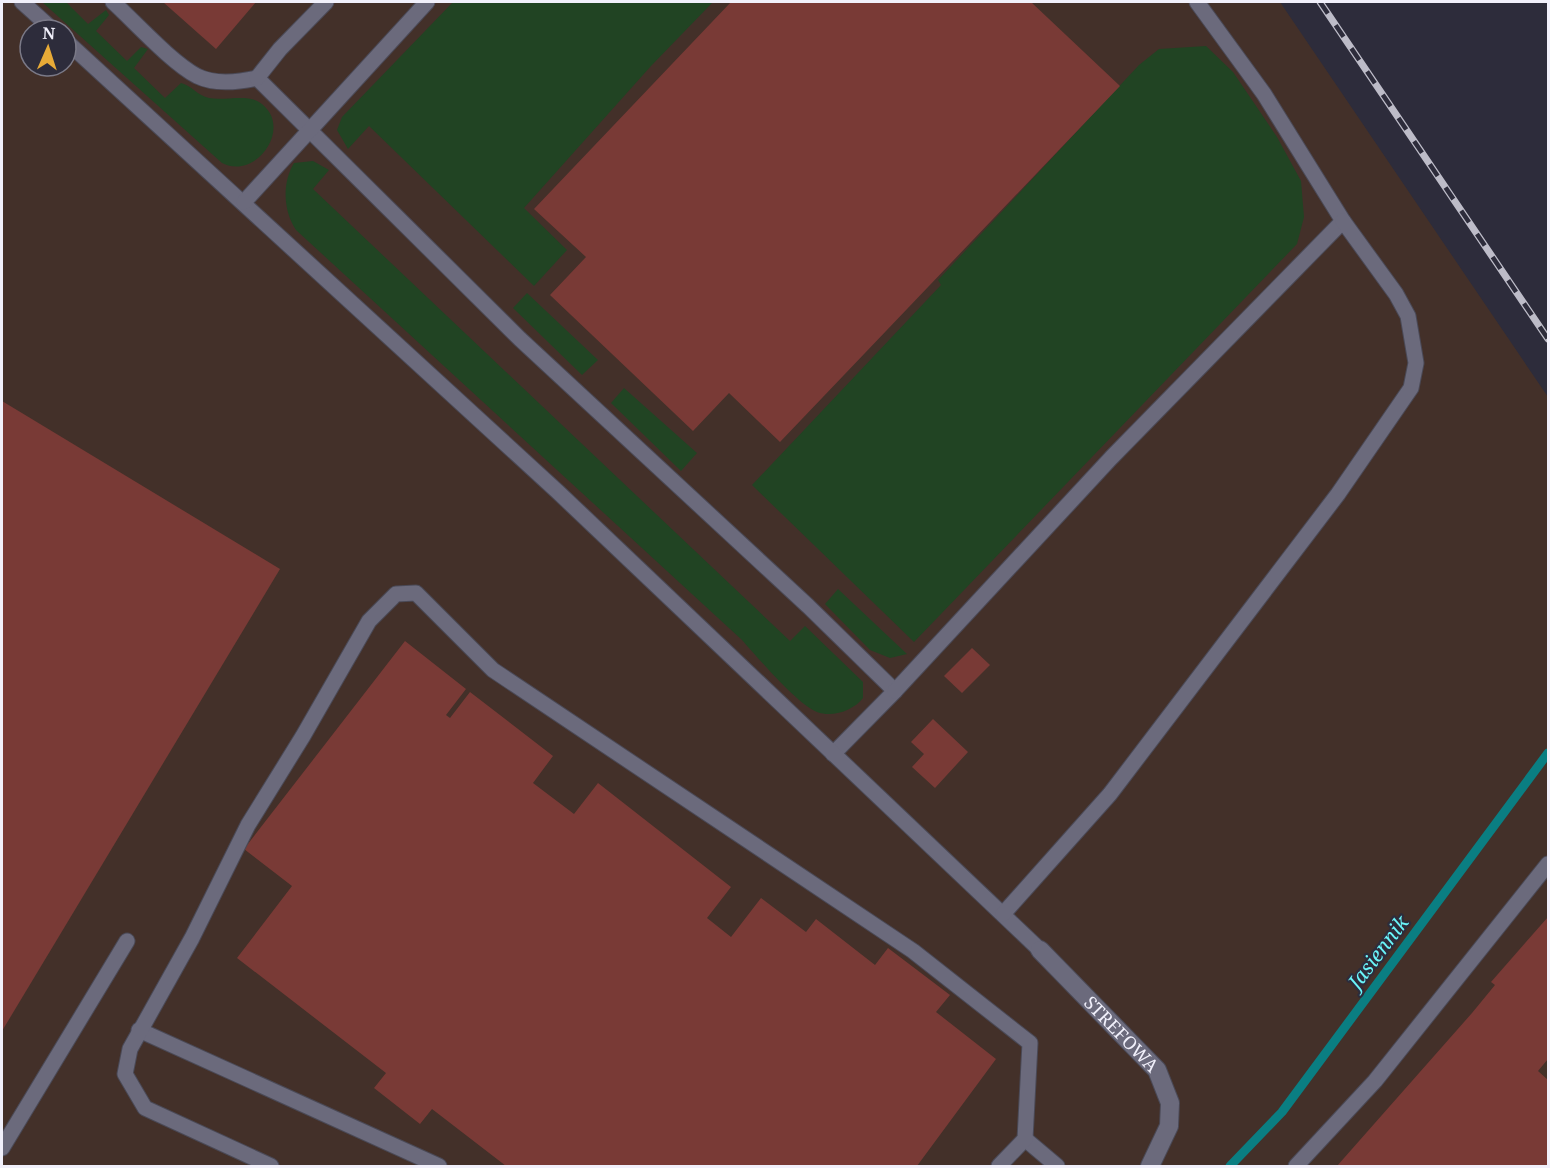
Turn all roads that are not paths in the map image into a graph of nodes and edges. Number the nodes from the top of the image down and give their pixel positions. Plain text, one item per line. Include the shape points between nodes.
1 (22, 2) edge
2 (113, 2) edge
3 (326, 2) edge
4 (427, 2) edge
5 (1197, 2) edge
6 (40, 18) edge
7 (78, 52) edge
8 (257, 78) junction
9 (309, 130) junction
10 (244, 202) junction
11 (1343, 220) junction
12 (896, 691) junction
13 (833, 754) junction
14 (1548, 864) edge
15 (1003, 914) junction
16 (127, 941) dead end
17 (1040, 950) joint
18 (139, 1030) junction
19 (1025, 1139) junction
20 (2, 1148) edge
21 (271, 1167) edge
22 (439, 1167) edge
23 (999, 1167) edge
24 (1057, 1167) edge
25 (1150, 1167) edge
26 (1296, 1167) edge

1 - 6 lane
2 - 8 lane via 199,77 236,82
3 - 8 lane
4 - 9 lane
5 - 11 lane via 1264,94
7 - 10 lane
8 - 9 lane
9 - 10 lane
9 - 12 lane via 520,339
10 - 13 lane via 558,492
11 - 12 lane via 1111,458
11 - 15 lane via 1408,316 1416,363 1412,388 1338,494 1110,794
12 - 13 lane
13 - 15 lane
14 - 26 lane via 1375,1082
15 - 17 lane
16 - 20 lane
17 - 25 street, STREFOWA via 1157,1070 1170,1103 1169,1126
18 - 19 lane via 192,938 248,825 369,621 396,594 416,593 493,670 913,951 1030,1043
18 - 21 lane via 125,1074 145,1108
18 - 22 lane
19 - 23 lane
19 - 24 lane

